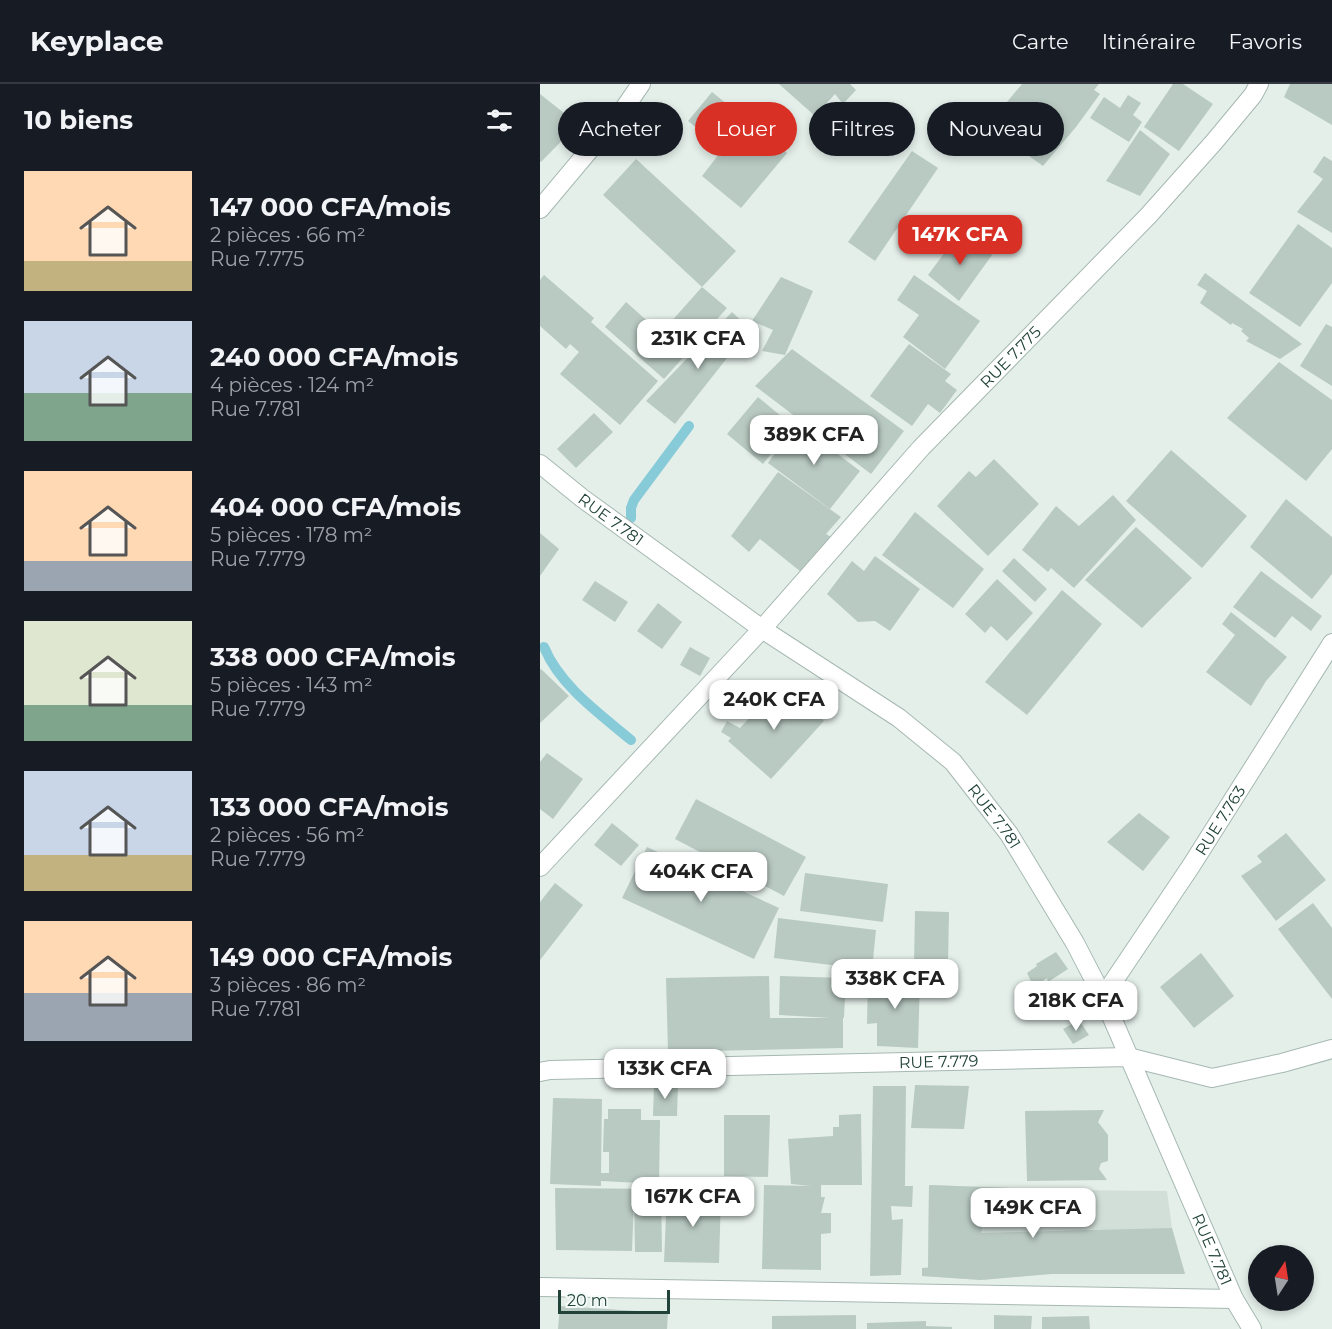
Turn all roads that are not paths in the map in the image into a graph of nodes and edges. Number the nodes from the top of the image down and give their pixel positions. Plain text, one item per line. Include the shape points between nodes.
1 (641, 84) edge
2 (1259, 84) edge
3 (540, 209) edge
4 (540, 464) edge
5 (762, 629) junction
6 (1332, 643) edge
7 (540, 867) edge
8 (1103, 997) junction
9 (1332, 1049) edge
10 (1128, 1057) junction
11 (540, 1072) edge
12 (540, 1287) edge
13 (1234, 1299) junction
14 (1252, 1329) edge

1 - 3 street
2 - 5 street, RUE 7.775 via 1148,216 921,448
4 - 5 street, RUE 7.781
5 - 7 street, RUE 7.775
5 - 8 street, RUE 7.781 via 899,718 953,762 1009,834
6 - 8 street, RUE 7.763
8 - 10 street, RUE 7.781
9 - 10 street, RUE 7.779 via 1212,1078
10 - 11 street, RUE 7.779
10 - 13 street, RUE 7.781
12 - 13 street
13 - 14 street, RUE 7.781

